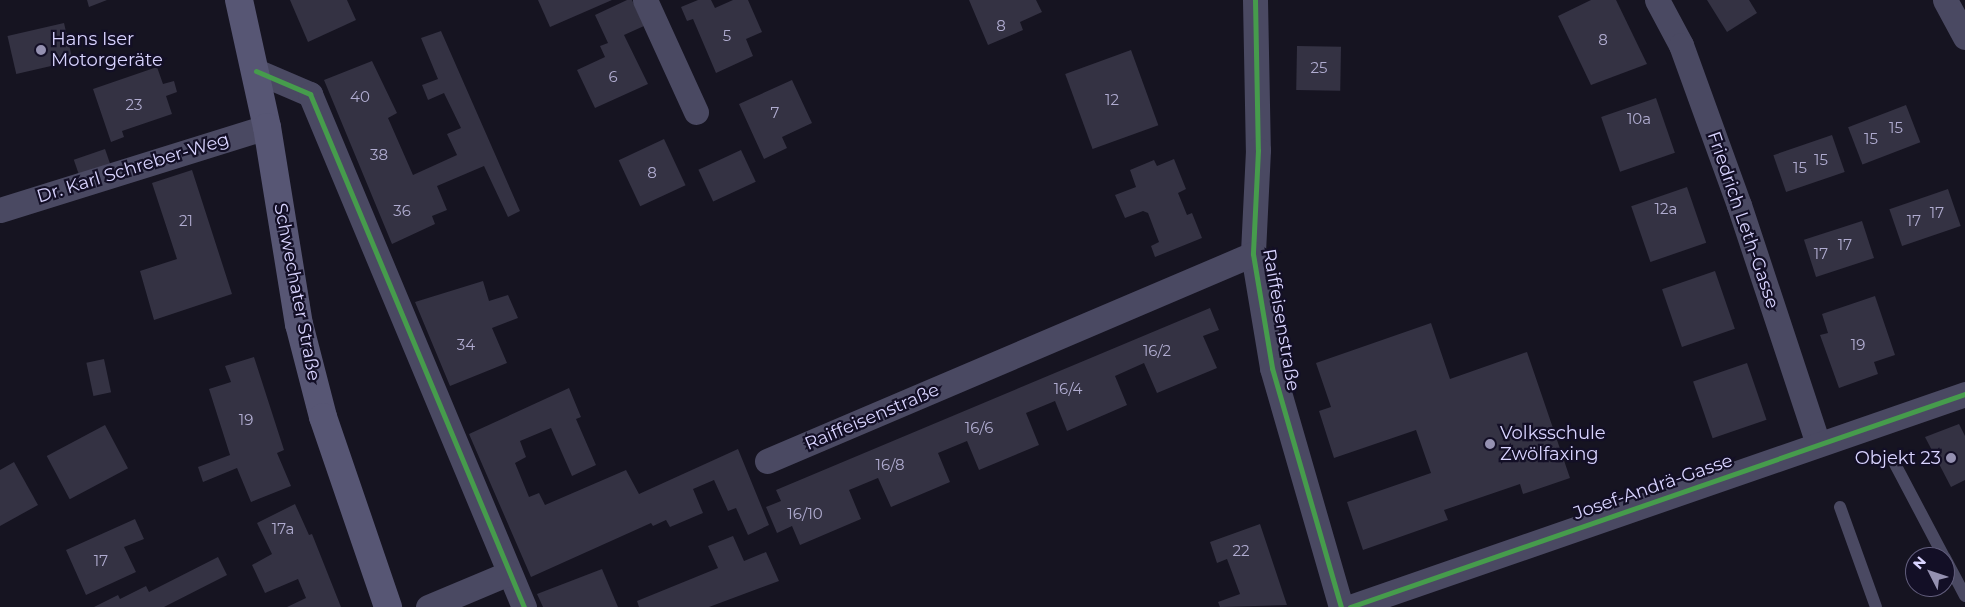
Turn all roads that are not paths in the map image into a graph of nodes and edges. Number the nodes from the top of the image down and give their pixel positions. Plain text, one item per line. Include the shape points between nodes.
1 (238, 0) edge
2 (645, 0) edge
3 (1255, 0) edge
4 (1657, 0) edge
5 (1945, 0) edge
6 (1965, 37) edge
7 (256, 71) junction
8 (696, 112) dead end
9 (267, 127) junction
10 (0, 210) edge
11 (1253, 254) junction
12 (1965, 394) edge
13 (1818, 444) junction
14 (767, 461) dead end
15 (1896, 464) dead end
16 (1840, 508) dead end
17 (1939, 547) edge
18 (509, 572) junction
19 (1955, 577) edge
20 (1965, 596) edge
21 (388, 607) edge
22 (428, 607) edge
23 (524, 607) edge
24 (1341, 607) edge
25 (1350, 607) edge
26 (1876, 607) edge

1 - 7 main road, Schwechater Straße
2 - 8 street
3 - 11 street, Raiffeisenstraße via 1258,150
4 - 13 street, Friedrich Leth-Gasse via 1681,45 1739,205
5 - 6 street
7 - 9 main road, Schwechater Straße
7 - 18 street via 310,94
9 - 10 street, Dr. Karl Schreber-Weg
9 - 21 main road, Schwechater Straße via 300,324 322,417
11 - 14 street, Raiffeisenstraße
11 - 24 street, Raiffeisenstraße via 1272,368
12 - 13 street, Josef-Andrä-Gasse
13 - 25 street, Josef-Andrä-Gasse
15 - 17 lane
16 - 26 lane
18 - 22 street
18 - 23 street
19 - 20 lane

